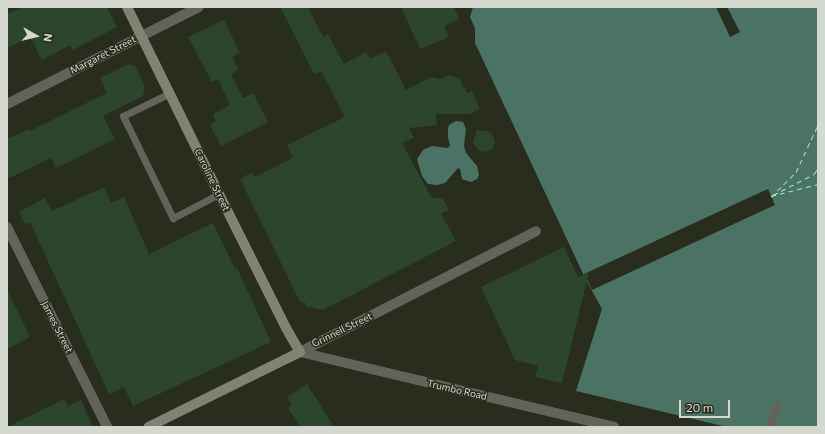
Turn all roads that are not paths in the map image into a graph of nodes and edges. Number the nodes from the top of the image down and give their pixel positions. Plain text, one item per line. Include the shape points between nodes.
1 (127, 7) edge
2 (199, 7) edge
3 (142, 35) junction
4 (170, 93) junction
5 (7, 104) edge
6 (219, 194) junction
7 (7, 228) edge
8 (536, 231) dead end
9 (300, 352) junction
10 (776, 406) dead end
11 (106, 427) edge
12 (148, 427) edge
13 (614, 427) edge
14 (770, 427) edge

1 - 3 street, Caroline Street
2 - 3 street, Margaret Street
3 - 4 street, Caroline Street
3 - 5 street, Margaret Street
4 - 6 street, Caroline Street
4 - 6 lane via 123,116 174,218
6 - 9 street, Caroline Street
7 - 11 street, James Street
8 - 9 street, Grinnell Street
9 - 12 street, Grinnell Street
9 - 13 street, Trumbo Road
10 - 14 lane

